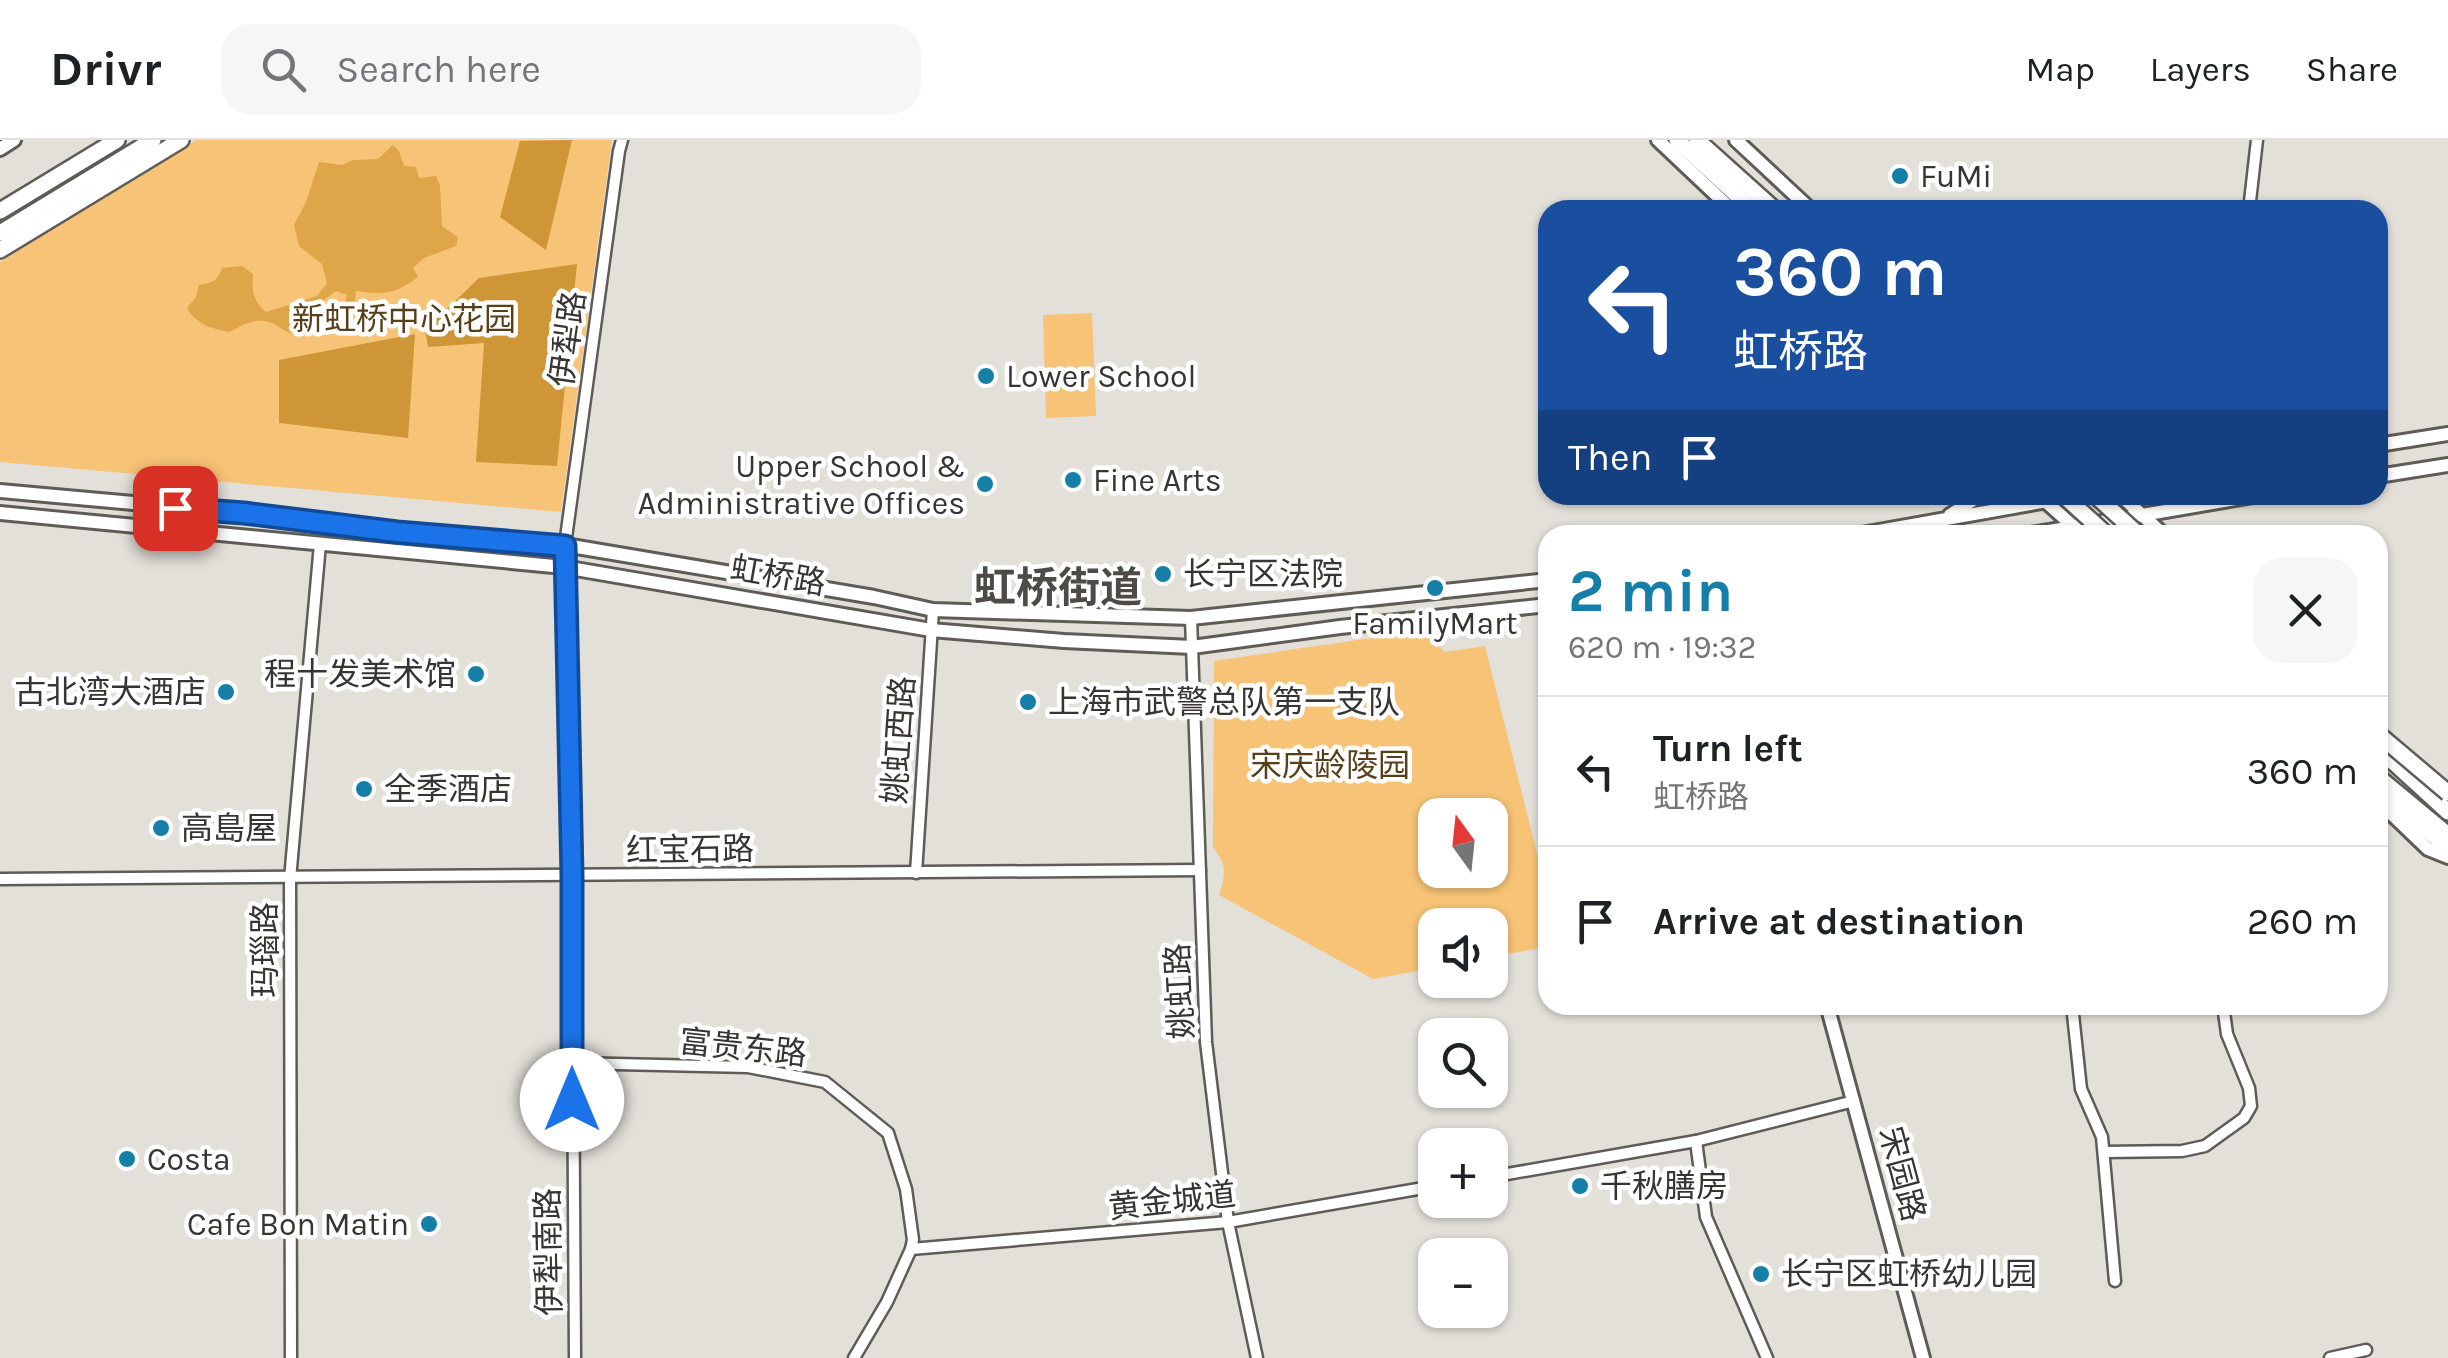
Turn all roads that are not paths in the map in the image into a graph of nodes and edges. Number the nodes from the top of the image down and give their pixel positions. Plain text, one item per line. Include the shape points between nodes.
1 (14, 140) edge
2 (118, 140) edge
3 (153, 140) edge
4 (181, 140) edge
5 (622, 140) edge
6 (1658, 140) edge
7 (1677, 140) edge
8 (1698, 140) edge
9 (1736, 140) edge
10 (2257, 140) edge
11 (0, 148) edge
12 (1721, 200) edge
13 (1742, 200) edge
14 (1763, 200) edge
15 (1800, 200) edge
16 (2250, 200) edge
17 (0, 211) edge
18 (0, 233) edge
19 (0, 250) edge
20 (2448, 434) edge
21 (2388, 444) edge
22 (2448, 465) edge
23 (2388, 474) edge
24 (0, 491) edge
25 (1966, 505) edge
26 (2013, 505) edge
27 (2049, 505) edge
28 (2074, 505) edge
29 (2106, 505) edge
30 (2131, 505) edge
31 (2199, 505) edge
32 (2175, 509) junction
33 (0, 513) edge
34 (2142, 515) junction
35 (1941, 520) junction
36 (1913, 525) edge
37 (2071, 525) edge
38 (2096, 525) edge
39 (2102, 525) edge
40 (2128, 525) edge
41 (2154, 525) edge
42 (2168, 525) edge
43 (320, 544) junction
44 (565, 546) junction
45 (564, 566) junction
46 (1538, 581) edge
47 (1538, 606) edge
48 (933, 610) junction
49 (1191, 618) junction
50 (931, 630) junction
51 (1192, 647) junction
52 (2388, 743) edge
53 (2388, 757) edge
54 (2388, 786) edge
55 (2448, 796) edge
56 (2388, 806) edge
57 (2448, 812) edge
58 (2448, 837) edge
59 (2448, 854) edge
60 (1200, 870) junction
61 (916, 873) junction
62 (572, 876) junction
63 (290, 878) junction
64 (0, 880) edge
65 (1829, 1015) edge
66 (2073, 1015) edge
67 (2224, 1015) edge
68 (572, 1063) junction
69 (1854, 1100) junction
70 (1696, 1141) junction
71 (2104, 1152) junction
72 (1508, 1174) edge
73 (1418, 1189) edge
74 (1228, 1222) junction
75 (911, 1249) junction
76 (2115, 1281) dead end
77 (2366, 1350) dead end
78 (291, 1358) edge
79 (576, 1358) edge
80 (854, 1358) edge
81 (1257, 1358) edge
82 (1767, 1358) edge
83 (1922, 1358) edge
84 (2330, 1358) edge

1 - 11 main road
2 - 17 highway
3 - 18 highway
4 - 19 highway
5 - 44 street, 伊犁路
6 - 12 main road
7 - 13 highway
8 - 14 highway
9 - 15 main road
10 - 16 street
20 - 21 main road
22 - 23 main road
24 - 44 main road, 虹桥路
25 - 35 main road
26 - 35 main road
27 - 37 main road
28 - 38 highway, bridge
29 - 40 highway, bridge
30 - 34 main road
31 - 32 main road
32 - 34 main road
32 - 42 main road
33 - 43 main road, 虹桥路
34 - 39 main road
34 - 41 main road
35 - 36 main road
43 - 45 main road, 虹桥路
43 - 63 street, 玛瑙路
44 - 45 street, 伊犁南路
44 - 48 main road, 虹桥路
45 - 50 main road, 虹桥路
45 - 62 street, 伊犁南路
46 - 49 main road, 虹桥路
47 - 51 main road, 虹桥路
48 - 49 main road, 虹桥路
48 - 50 street, 姚虹西路
49 - 51 street, 姚虹路
50 - 51 main road, 虹桥路
50 - 61 street, 姚虹西路
51 - 60 street, 姚虹路
52 - 55 highway, bridge
53 - 57 highway
54 - 58 highway
56 - 59 main road
60 - 61 street, 红宝石路
60 - 74 street, 姚虹路 via 1206,1042
61 - 62 street, 红宝石路
62 - 63 street, 红宝石路
62 - 68 street, 伊犁南路
63 - 64 street, 红宝石路
63 - 78 street, 玛瑙路
65 - 69 main road, 宋园路
66 - 71 street via 2082,1089
67 - 71 street via 2249,1088 2244,1118 2204,1146
68 - 75 street, 富贵东路 via 748,1067 826,1082 888,1133 906,1189
68 - 79 street, 伊犁南路
69 - 70 street
69 - 83 main road, 宋园路
70 - 72 street
70 - 82 street via 1706,1217
71 - 76 street
73 - 74 street, 黄金城道
74 - 75 street, 黄金城道
74 - 81 street, 姚虹路
75 - 80 street, 富贵东路
77 - 84 street

